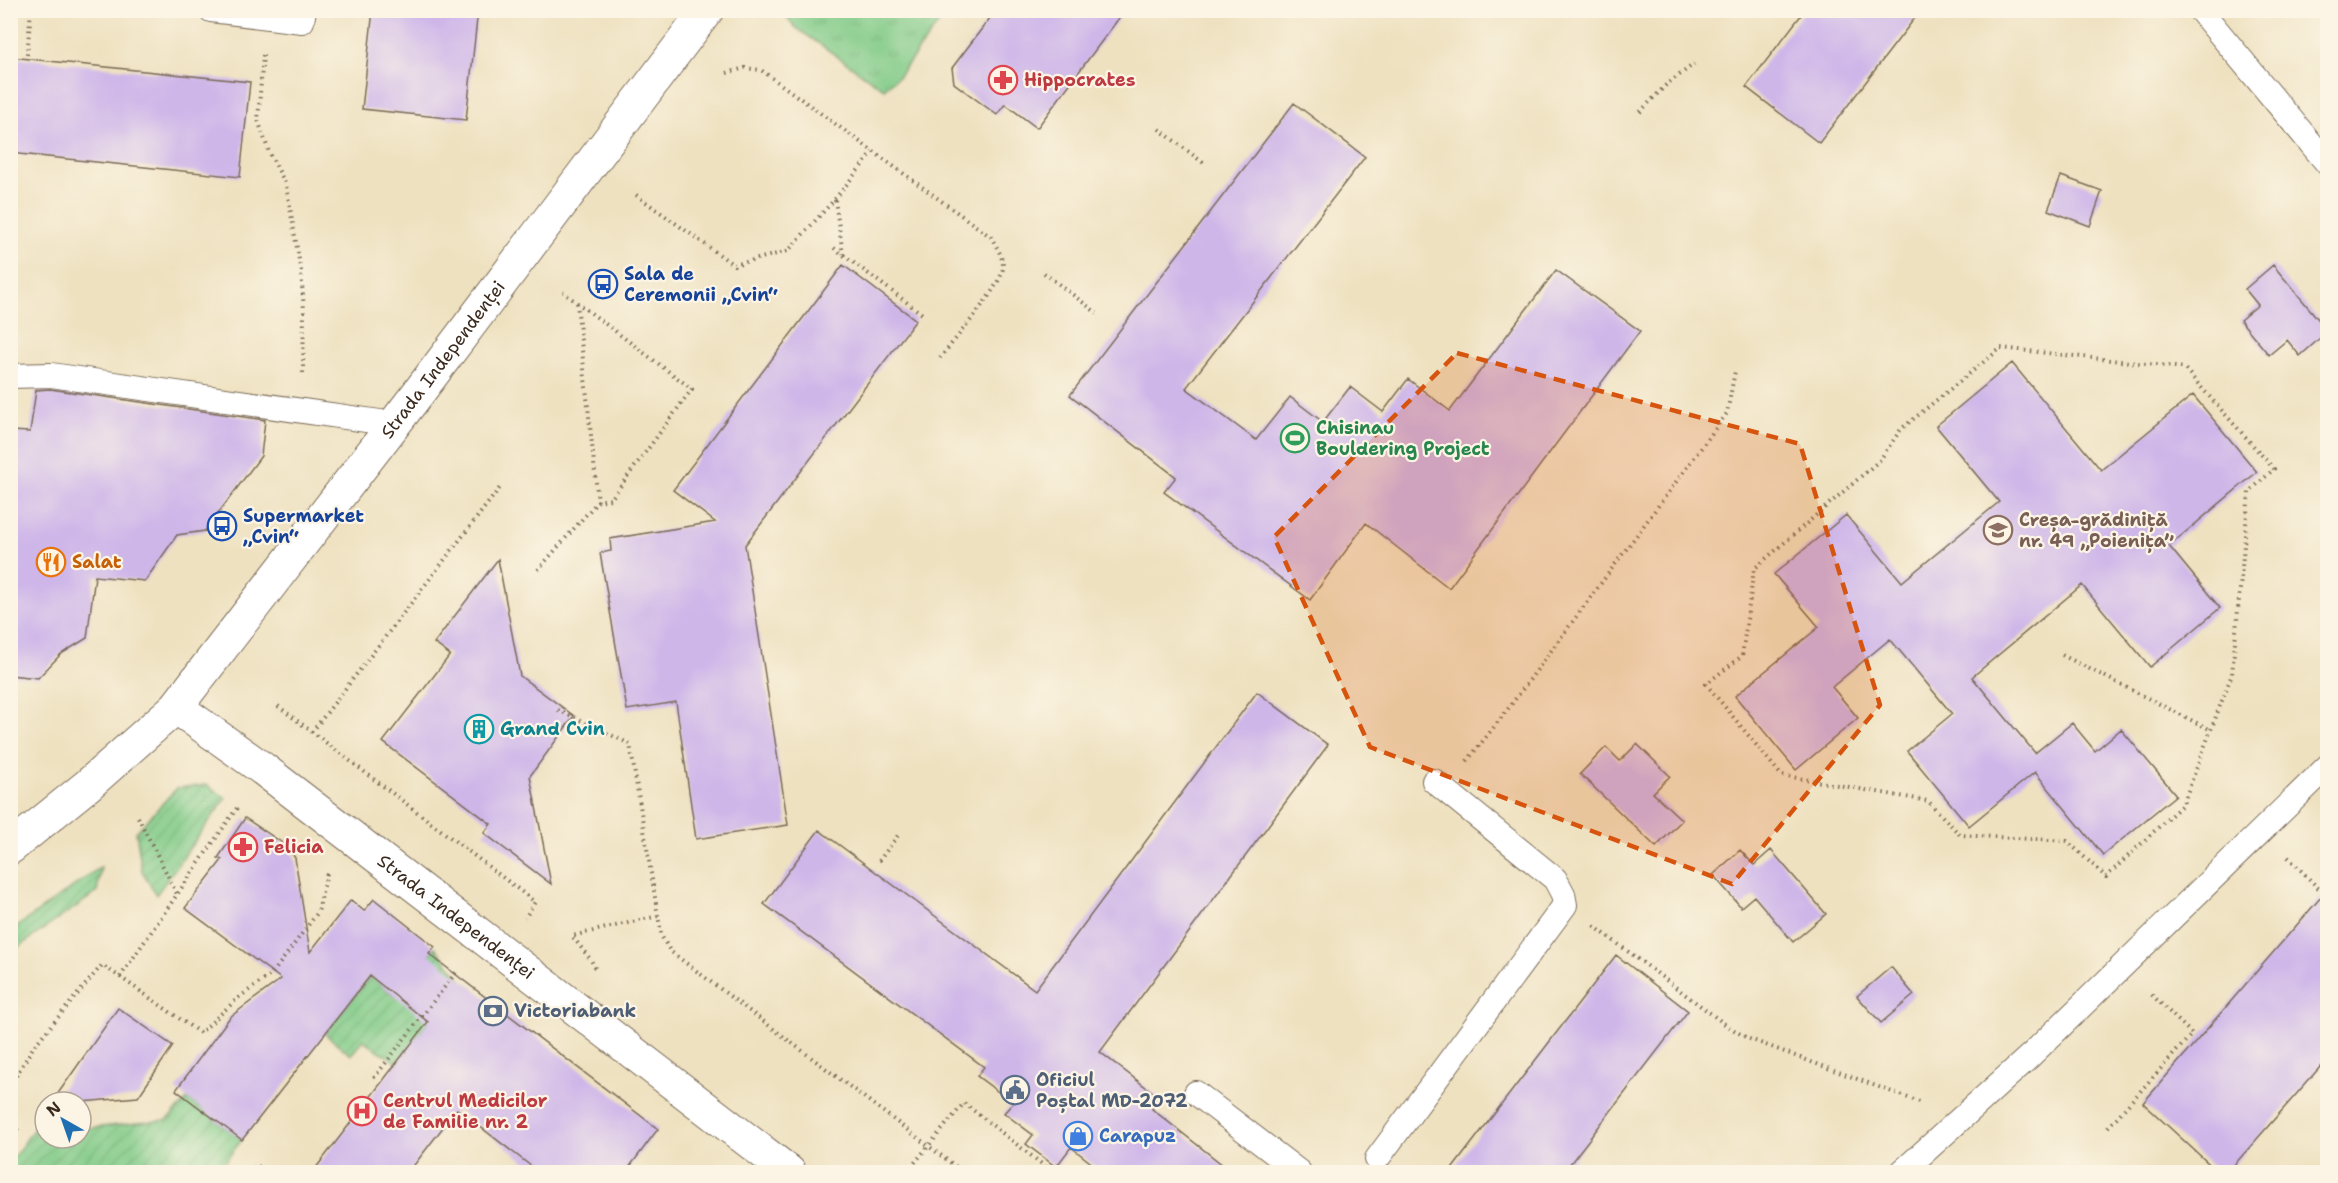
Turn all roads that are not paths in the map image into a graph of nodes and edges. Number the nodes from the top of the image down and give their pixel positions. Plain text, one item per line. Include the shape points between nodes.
1 (211, 10) edge
2 (304, 10) edge
3 (707, 10) edge
4 (2200, 10) edge
5 (2328, 164) edge
6 (10, 376) edge
7 (394, 424) junction
8 (176, 707) junction
9 (2328, 766) edge
10 (1439, 785) road end
11 (10, 848) edge
12 (1196, 1093) dead end
13 (1377, 1159) dead end
14 (789, 1173) edge
15 (1299, 1173) edge
16 (1902, 1173) edge

1 - 2 lane via 302,21
3 - 7 main road, Strada Independenței
4 - 5 lane
6 - 7 lane via 51,375
7 - 8 main road, Strada Independenței
8 - 11 main road, Strada Independenței
8 - 14 main road, Strada Independenței via 263,769
9 - 16 lane
10 - 13 lane via 1555,879 1565,905
12 - 15 lane

